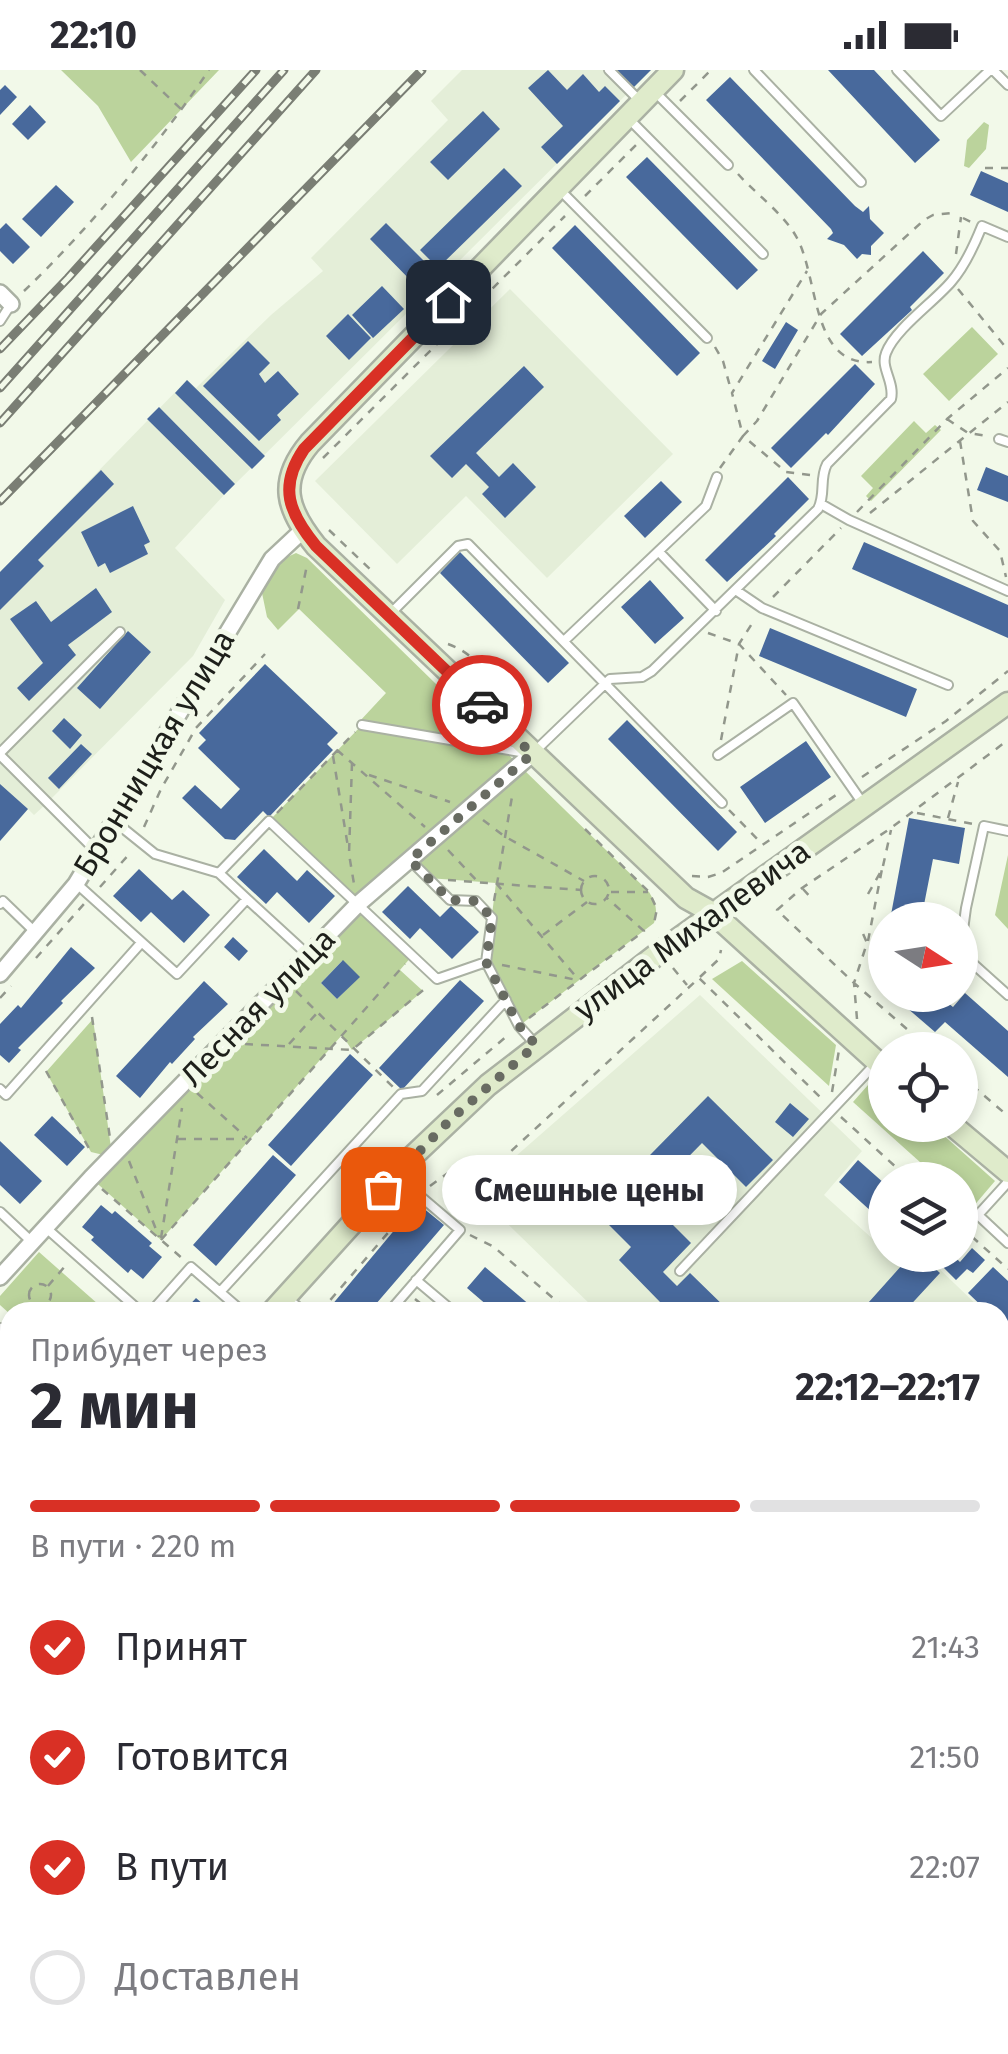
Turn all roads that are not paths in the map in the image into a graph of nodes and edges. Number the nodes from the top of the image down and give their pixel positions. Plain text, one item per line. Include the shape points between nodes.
1 (608, 70) edge
2 (672, 70) edge
3 (754, 70) edge
4 (897, 70) edge
5 (991, 70) edge
6 (1006, 70) edge
7 (1008, 85) edge
8 (640, 103) junction
9 (728, 165) road end
10 (860, 182) dead end
11 (558, 188) junction
12 (1008, 237) edge
13 (763, 254) dead end
14 (6, 298) edge
15 (0, 321) edge
16 (707, 338) road end
17 (717, 477) road end
18 (821, 504) junction
19 (302, 530) junction
20 (659, 552) junction
21 (1008, 589) edge
22 (737, 591) junction
23 (716, 611) junction
24 (388, 615) junction
25 (120, 632) dead end
26 (564, 641) junction
27 (605, 682) junction
28 (948, 686) dead end
29 (1008, 703) edge
30 (362, 725) road end
31 (0, 754) edge
32 (718, 755) road end
33 (526, 759) junction
34 (722, 803) road end
35 (864, 805) junction
36 (114, 821) junction
37 (1008, 831) edge
38 (96, 850) junction
39 (410, 860) junction
40 (220, 873) junction
41 (76, 884) junction
42 (247, 899) junction
43 (1, 901) edge
44 (357, 905) junction
45 (713, 913) junction
46 (35, 932) junction
47 (141, 943) junction
48 (308, 956) junction
49 (486, 962) junction
50 (0, 974) edge
51 (1008, 995) edge
52 (506, 1000) junction
53 (536, 1045) junction
54 (868, 1053) edge
55 (868, 1077) edge
56 (0, 1089) edge
57 (972, 1142) edge
58 (1008, 1172) edge
59 (396, 1175) junction
60 (1008, 1182) edge
61 (0, 1212) edge
62 (44, 1227) junction
63 (32, 1242) junction
64 (1008, 1243) edge
65 (2, 1271) edge
66 (680, 1271) dead end
67 (416, 1280) junction
68 (220, 1292) junction
69 (130, 1302) edge
70 (160, 1302) edge
71 (231, 1302) edge
72 (282, 1302) edge
73 (398, 1302) edge
74 (442, 1302) edge

1 - 8 lane
2 - 8 main road
3 - 10 lane
4 - 5 lane via 941,116
5 - 7 lane
6 - 7 lane
8 - 9 lane via 672,109
8 - 11 main road
8 - 13 lane via 646,135
11 - 16 lane
11 - 19 main road via 310,443 289,490
12 - 18 lane via 982,226 952,282 892,342 884,361 891,399 833,458 822,476
14 - 15 lane
17 - 20 lane via 706,506
18 - 21 lane
18 - 22 lane
19 - 24 main road
19 - 36 street, Бронницкая улица via 272,560
20 - 23 lane
20 - 26 lane
22 - 23 lane
22 - 28 lane via 762,608
23 - 27 lane via 647,675
24 - 26 lane via 465,543
24 - 33 main road
25 - 31 lane
26 - 27 lane
27 - 33 lane
27 - 34 lane
29 - 35 main road, улица Михалевича
30 - 33 lane
31 - 38 lane
32 - 35 lane via 793,703
33 - 39 street, Лесная улица
33 - 45 main road via 686,898
35 - 45 main road, улица Михалевича
36 - 38 street, Бронницкая улица
36 - 40 lane via 154,854
37 - 51 lane via 984,826 960,952
38 - 41 street, Бронницкая улица
39 - 44 street, Лесная улица
39 - 49 lane via 450,900 476,901 492,918
40 - 42 lane
40 - 44 lane via 270,822
41 - 46 street, Бронницкая улица
41 - 47 lane
42 - 47 lane via 177,974
42 - 48 lane
43 - 46 lane
44 - 48 street, Лесная улица
44 - 49 lane via 437,979
45 - 53 main road, улица Михалевича
45 - 54 main road
46 - 50 street, Бронницкая улица
47 - 56 lane via 6,1095
48 - 62 street, Лесная улица
49 - 52 lane
52 - 53 lane
52 - 68 lane via 422,1091 401,1094
53 - 59 main road, улица Михалевича
55 - 66 lane
57 - 58 main road
59 - 67 lane via 460,1230
59 - 72 main road, улица Михалевича
60 - 64 lane via 978,1215
61 - 63 lane
62 - 63 street, Лесная улица
62 - 69 lane
63 - 65 street, Лесная улица
67 - 73 lane
67 - 74 lane
68 - 70 lane via 191,1267
68 - 71 lane

